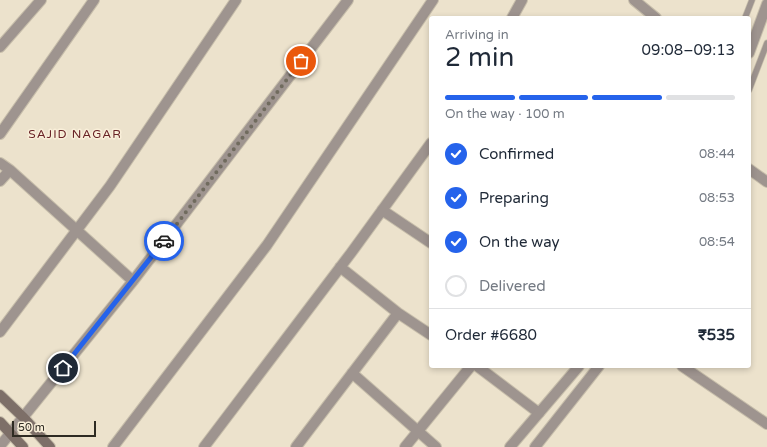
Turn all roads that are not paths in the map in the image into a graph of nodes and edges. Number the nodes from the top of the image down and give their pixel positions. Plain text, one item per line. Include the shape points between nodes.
1 (41, 0) edge
2 (94, 0) edge
3 (236, 0) edge
4 (348, 0) edge
5 (433, 0) edge
6 (522, 0) edge
7 (634, 0) edge
8 (752, 0) edge
9 (767, 4) edge
10 (513, 16) edge
11 (654, 16) edge
12 (746, 16) edge
13 (767, 43) edge
14 (0, 47) edge
15 (751, 48) edge
16 (751, 85) edge
17 (0, 134) edge
18 (429, 149) edge
19 (0, 163) edge
20 (10, 170) junction
21 (751, 170) edge
22 (0, 181) edge
23 (767, 182) edge
24 (382, 210) junction
25 (76, 231) junction
26 (429, 242) edge
27 (340, 267) junction
28 (133, 281) junction
29 (398, 313) junction
30 (0, 332) edge
31 (429, 334) edge
32 (469, 368) edge
33 (479, 368) edge
34 (577, 368) edge
35 (597, 368) edge
36 (685, 368) edge
37 (352, 373) junction
38 (0, 395) edge
39 (539, 413) junction
40 (23, 417) junction
41 (0, 422) edge
42 (767, 424) edge
43 (417, 431) junction
44 (10, 434) junction
45 (0, 446) edge
46 (23, 447) edge
47 (50, 447) edge
48 (113, 447) edge
49 (204, 447) edge
50 (296, 447) edge
51 (405, 447) edge
52 (436, 447) edge
53 (510, 447) edge
54 (535, 447) edge

1 - 14 street
2 - 17 street
3 - 25 street via 110,186
4 - 28 street
5 - 48 street via 267,245
6 - 10 street
7 - 11 street
8 - 12 lane
9 - 15 street
13 - 16 lane
18 - 24 street
19 - 20 street
20 - 22 street
20 - 25 street
21 - 23 street
24 - 26 street
24 - 27 street
25 - 28 street
25 - 30 street
27 - 29 street
27 - 49 street
28 - 40 street
29 - 31 street
29 - 37 street
32 - 43 street
33 - 39 street
34 - 39 street
35 - 54 street
36 - 42 street
37 - 43 street
37 - 50 street
38 - 40 main road
39 - 53 street
40 - 44 street
40 - 47 main road
41 - 44 main road
43 - 51 street
43 - 52 street
44 - 45 street
44 - 46 main road

